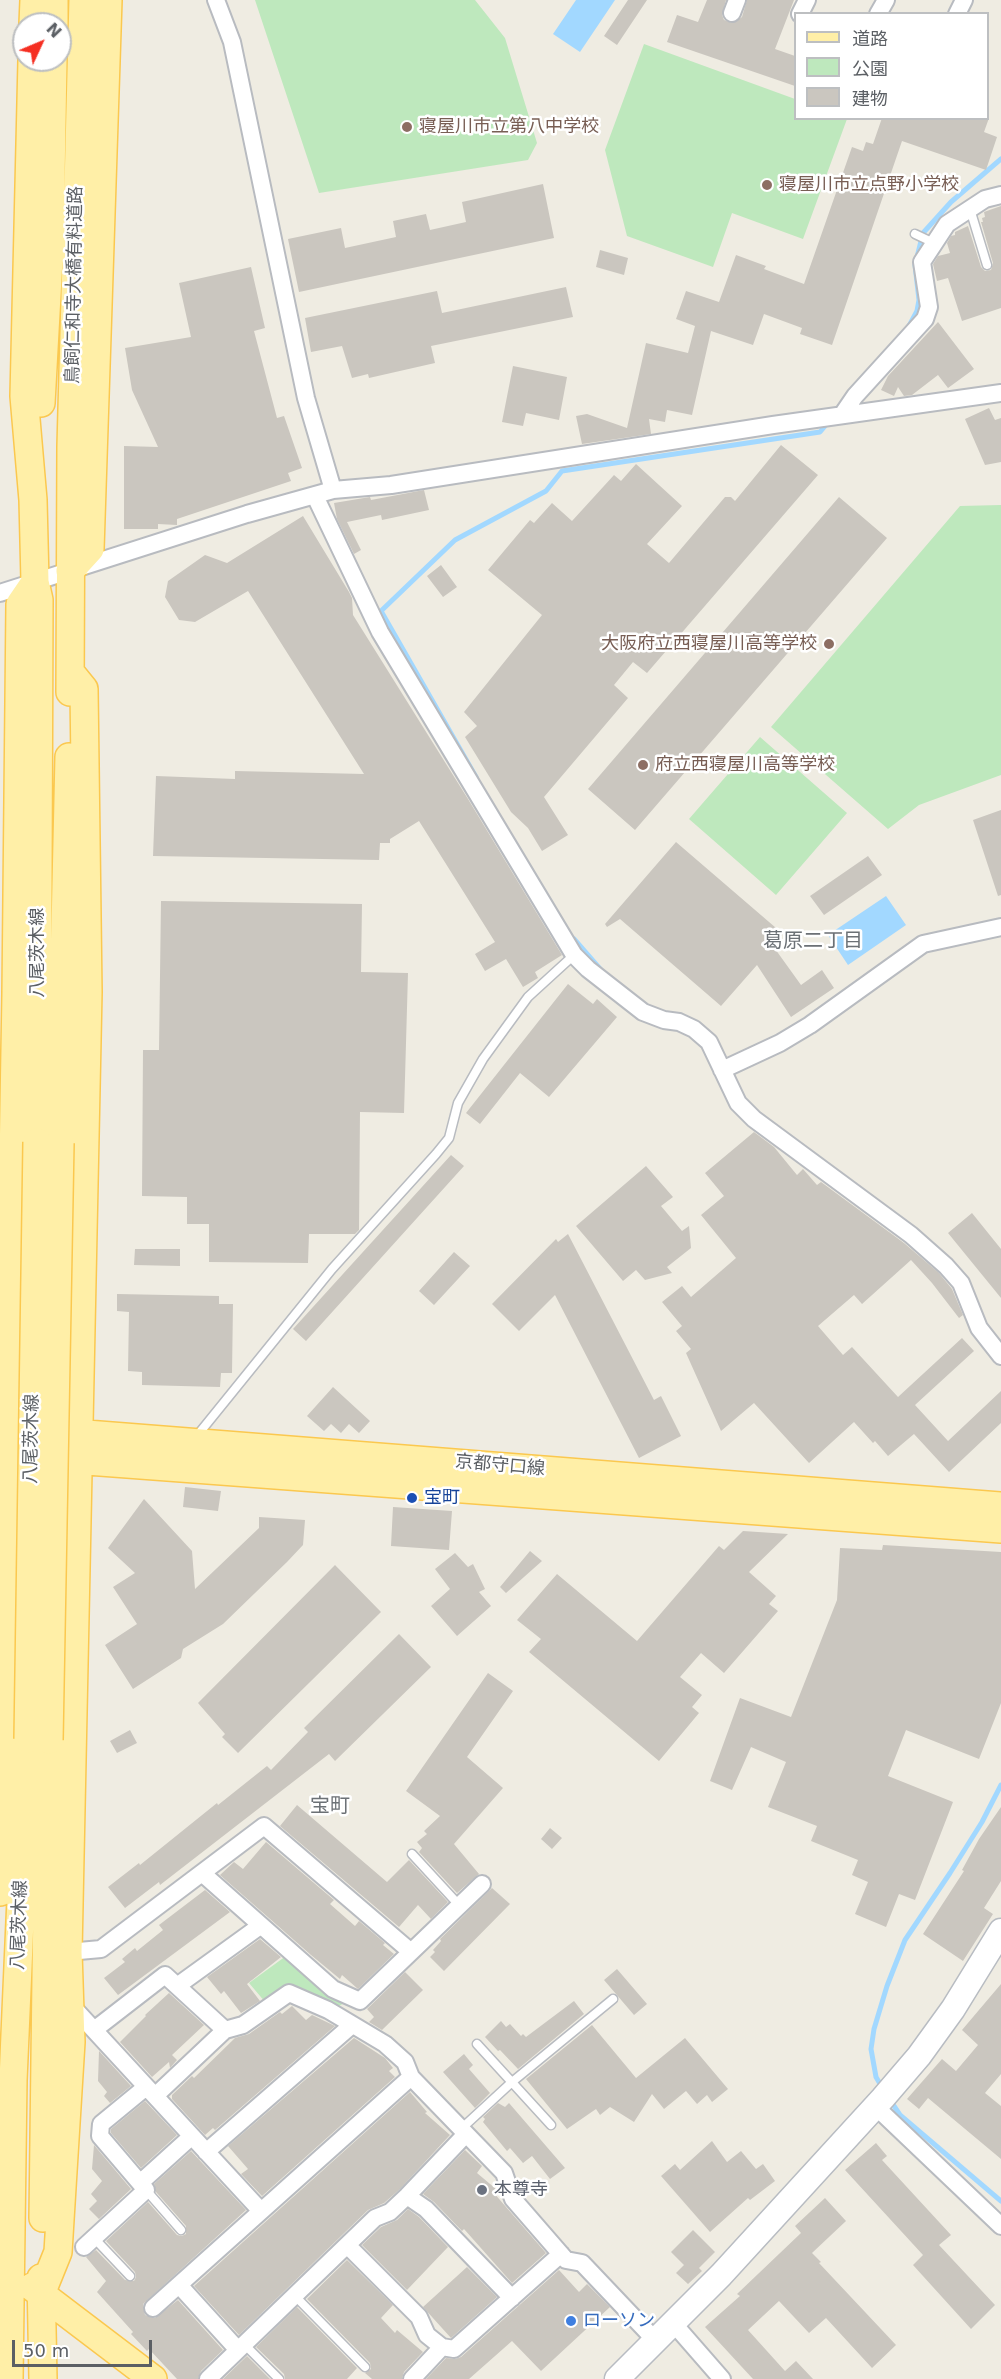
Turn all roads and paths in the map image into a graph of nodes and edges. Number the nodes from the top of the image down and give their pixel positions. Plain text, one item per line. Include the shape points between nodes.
1 (83, 0) edge
2 (108, 0) edge
3 (216, 0) edge
4 (32, 72) edge
5 (53, 72) edge
6 (1001, 195) edge
7 (970, 208) junction
8 (915, 234) dead end
9 (932, 242) junction
10 (987, 266) dead end
11 (1000, 397) edge
12 (842, 415) junction
13 (333, 490) junction
14 (315, 496) junction
15 (33, 500) junction
16 (70, 571) junction
17 (35, 582) junction
18 (0, 593) edge
19 (71, 674) junction
20 (1001, 927) edge
21 (574, 955) junction
22 (728, 1068) junction
23 (48, 1142) junction
24 (1001, 1356) edge
25 (3, 1425) edge
26 (192, 1442) junction
27 (79, 1447) junction
28 (4, 1455) edge
29 (1001, 1506) edge
30 (1001, 1528) edge
31 (3, 1660) edge
32 (38, 1739) junction
33 (412, 1854) dead end
34 (201, 1873) junction
35 (0, 1884) edge
36 (482, 1884) dead end
37 (0, 1892) edge
38 (459, 1905) junction
39 (260, 1926) junction
40 (1001, 1931) edge
41 (410, 1951) junction
42 (68, 1952) junction
43 (177, 1986) junction
44 (613, 1999) dead end
45 (360, 2001) junction
46 (69, 2003) junction
47 (347, 2021) junction
48 (94, 2030) junction
49 (225, 2030) junction
50 (477, 2044) dead end
51 (411, 2078) junction
52 (512, 2082) junction
53 (150, 2091) junction
54 (0, 2094) edge
55 (883, 2098) junction
56 (550, 2126) dead end
57 (0, 2132) edge
58 (463, 2132) junction
59 (192, 2136) junction
60 (206, 2152) junction
61 (143, 2186) junction
62 (407, 2196) junction
63 (261, 2211) junction
64 (1001, 2226) edge
65 (181, 2230) dead end
66 (89, 2243) joint
67 (348, 2246) junction
68 (561, 2254) junction
69 (5, 2266) edge
70 (130, 2276) dead end
71 (179, 2285) junction
72 (41, 2294) junction
73 (296, 2296) junction
74 (512, 2298) junction
75 (153, 2308) dead end
76 (674, 2324) junction
77 (656, 2341) junction
78 (241, 2347) junction
79 (442, 2347) junction
80 (365, 2367) dead end
81 (415, 2378) edge
82 (9, 2379) edge
83 (43, 2379) edge
84 (153, 2379) edge
85 (208, 2379) edge
86 (279, 2379) edge
87 (617, 2379) edge
88 (722, 2379) edge

1 - 16 main road, 鳥飼仁和寺大橋有料道路
2 - 16 main road via 90,549
3 - 13 street via 232,42 306,398
4 - 15 main road via 24,396
5 - 15 main road, 鳥飼仁和寺大橋有料道路 via 50,241
6 - 7 street
7 - 9 street
7 - 10 lane
8 - 9 lane
9 - 12 street via 922,262 929,307 925,319
11 - 12 street
12 - 13 street via 391,485
13 - 14 street
14 - 16 street
14 - 21 street via 380,632
15 - 17 main road, 八尾茨木線
16 - 17 street
16 - 19 main road, 八尾茨木線
17 - 18 street
17 - 23 main road, 八尾茨木線 via 39,600
17 - 25 main road via 20,604 16,1006
19 - 23 main road, 八尾茨木線
19 - 27 main road via 84,689 87,807
20 - 22 street via 923,944 810,1025
21 - 22 street via 644,1012 693,1029 709,1042
21 - 26 lane via 528,996 483,1059 458,1103 449,1138 332,1269
22 - 24 street via 738,1104 754,1119 911,1235 946,1266 961,1283 979,1328
23 - 32 main road, 八尾茨木線, bridge
25 - 27 main road, 京都守口線
25 - 28 main road
26 - 27 main road, 京都守口線
26 - 29 main road, 京都守口線
27 - 28 main road, 京都守口線
27 - 30 main road, 京都守口線
27 - 42 main road
28 - 31 main road
31 - 35 main road
32 - 69 main road, 八尾茨木線 via 13,2080
32 - 72 main road, 八尾茨木線
33 - 38 lane
34 - 39 street
34 - 41 street via 264,1826
34 - 42 street via 101,1949
35 - 37 main road
36 - 38 street
38 - 41 street
39 - 43 street
39 - 45 street via 333,1989
40 - 55 street via 953,2009
41 - 45 street
42 - 46 main road
43 - 48 street via 165,1975
43 - 49 street
44 - 52 lane
45 - 47 street
46 - 48 street
46 - 72 main road via 71,2042 58,2252
47 - 49 street via 289,1993 243,2025
47 - 51 street via 385,2044 405,2062
47 - 60 street
48 - 53 street
49 - 53 street
50 - 52 lane
51 - 58 street
51 - 63 street
52 - 56 lane
52 - 58 lane
53 - 59 street
53 - 61 street via 101,2124 100,2130 100,2136
54 - 57 main road
55 - 64 street
55 - 76 street
57 - 69 main road
58 - 62 street
58 - 68 street via 504,2173 513,2199
59 - 60 street
59 - 61 street
60 - 63 street
61 - 65 lane
61 - 66 street
62 - 67 street via 390,2212 375,2218
62 - 74 street via 426,2210
63 - 71 street
66 - 70 lane
67 - 73 street
67 - 79 street via 419,2317 427,2335
68 - 74 street
68 - 77 street via 582,2263
69 - 72 main road
69 - 82 main road, 八尾茨木線
71 - 75 street
71 - 78 street
72 - 83 main road, 八尾茨木線
72 - 84 main road
73 - 78 street
73 - 80 lane
74 - 79 street via 454,2349
76 - 77 street
76 - 88 street
77 - 87 street
78 - 85 street
78 - 86 lane
79 - 81 street

